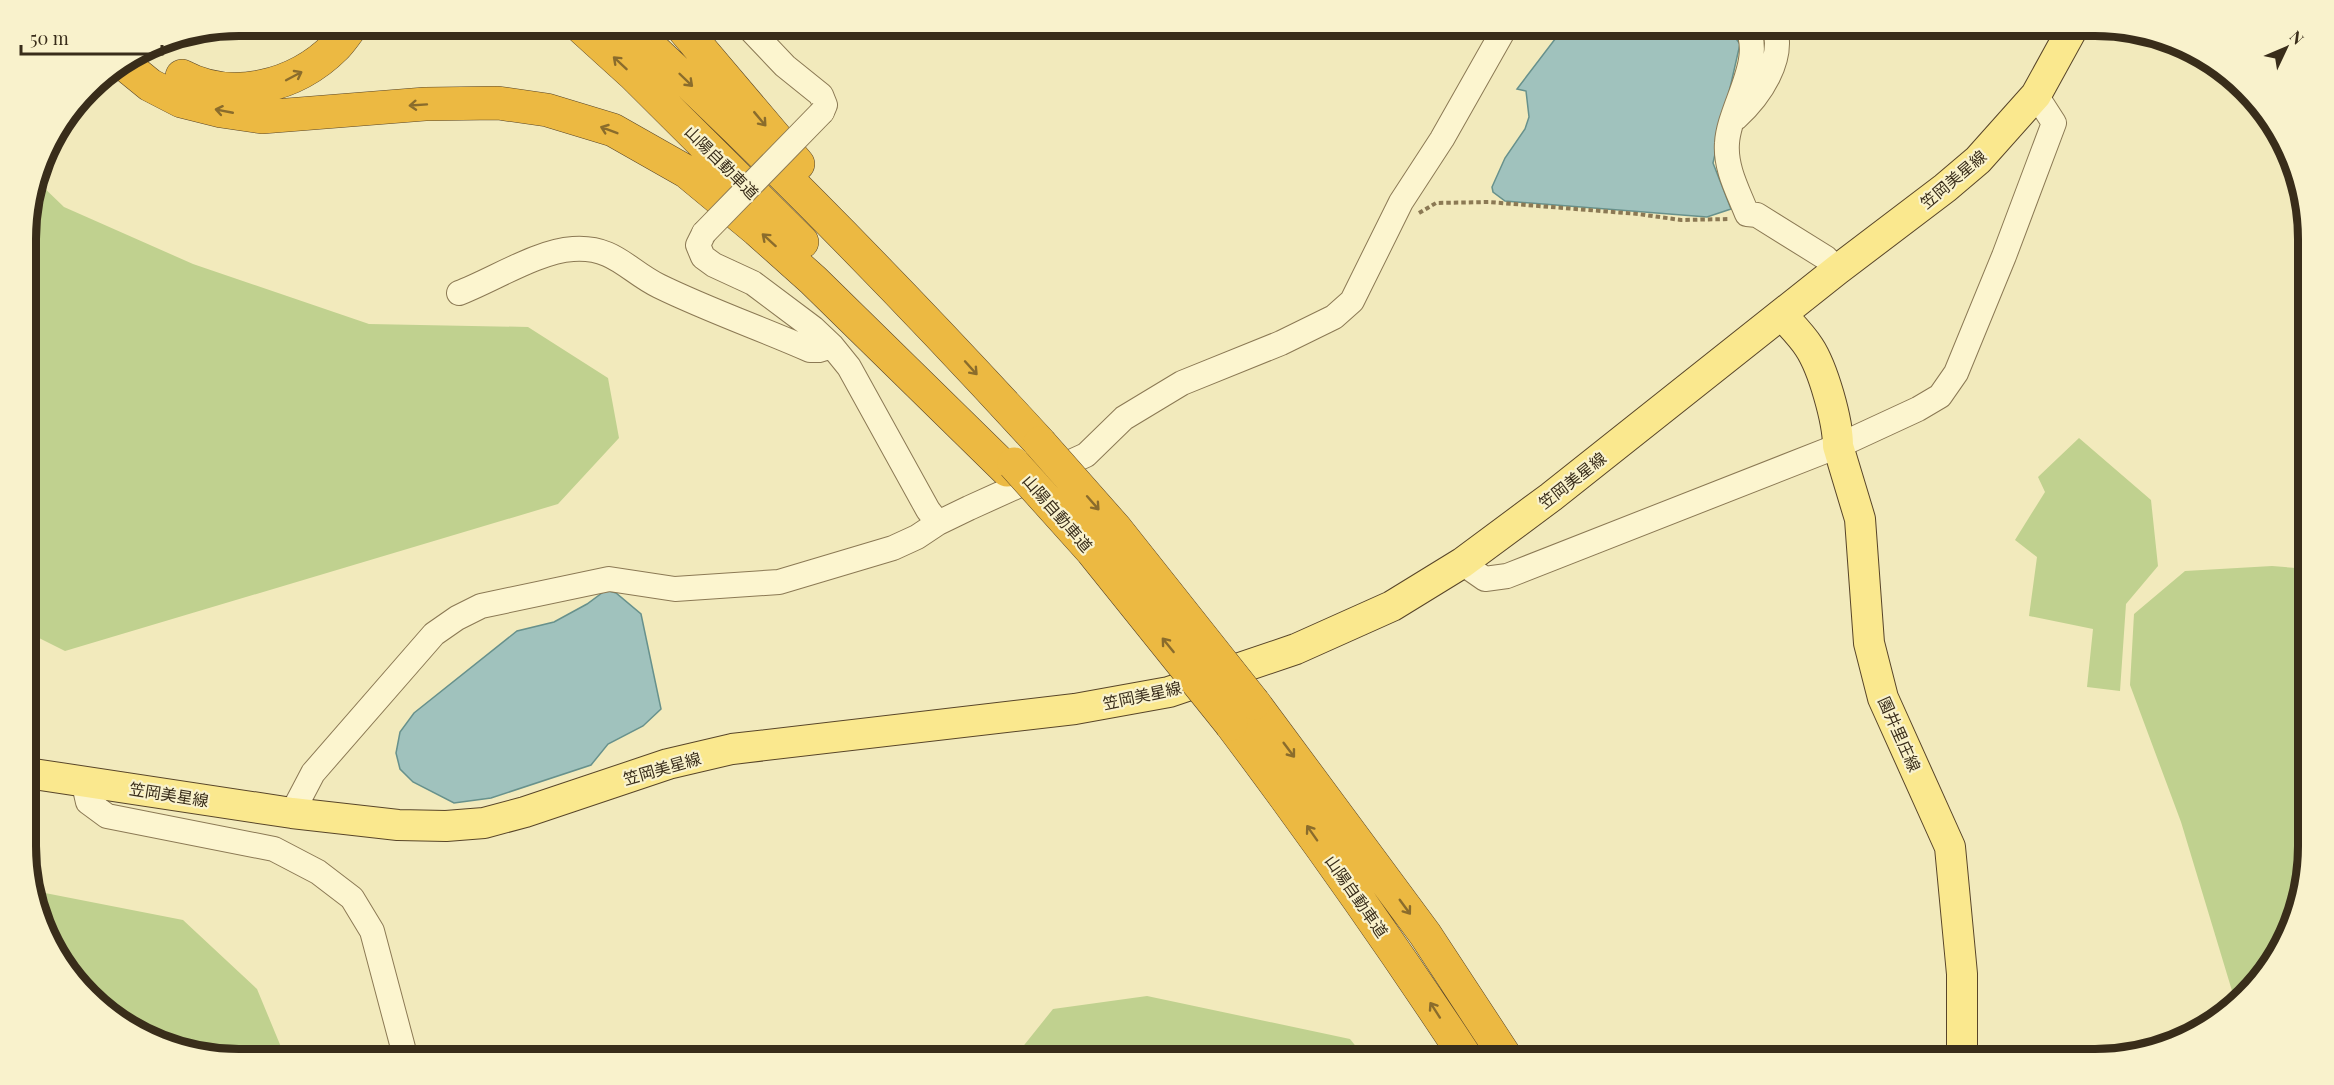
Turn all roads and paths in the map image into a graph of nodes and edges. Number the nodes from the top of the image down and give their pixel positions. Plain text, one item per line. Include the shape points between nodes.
1 (344, 36) edge
2 (591, 36) edge
3 (638, 36) edge
4 (689, 36) edge
5 (756, 36) edge
6 (1500, 36) edge
7 (1751, 36) edge
8 (1777, 36) edge
9 (2068, 36) edge
10 (150, 57) edge
11 (129, 68) edge
12 (2036, 95) junction
13 (1733, 120) junction
14 (1417, 214) dead end
15 (1747, 214) junction
16 (1837, 270) junction
17 (459, 292) dead end
18 (1782, 315) junction
19 (944, 338) junction
20 (832, 346) junction
21 (1838, 446) junction
22 (1011, 467) junction
23 (938, 524) junction
24 (1462, 563) junction
25 (1242, 713) junction
26 (36, 774) edge
27 (83, 780) junction
28 (292, 813) junction
29 (403, 1049) edge
30 (1460, 1049) edge
31 (1500, 1049) edge
32 (1962, 1049) edge

10 -> 1 highway via 188,80 220,88 254,89 284,81 312,66
22 -> 2 highway, 山陽自動車道 via 828,268
3 -> 19 highway, 山陽自動車道
4 -> 19 highway
5 - 20 street, bridge via 821,95 825,105 704,233 698,245 703,257 753,283
6 - 23 street via 1401,202 1352,301 1334,317 1182,383 1124,418 1086,455
7 - 13 street via 1750,61
8 - 13 street via 1767,81 1752,103
9 - 12 main road, 笠岡美星線
22 -> 11 highway via 757,230 687,172 613,130 547,110 498,103 425,104 262,117 181,101 150,85
12 - 16 main road, 笠岡美星線 via 1978,160
12 - 21 street via 2055,123 1956,373 1940,396
13 - 15 street via 1727,160
14 - 15 path via 1436,203 1462,202 1681,220 1730,219
15 - 16 street via 1757,215 1826,258
16 - 18 main road, 笠岡美星線
17 - 20 street via 535,259 572,248 600,251 628,264 656,285 810,350
18 - 21 main road, 園井里庄線 via 1810,348 1825,385
18 - 24 main road, 笠岡美星線
19 -> 25 highway, 山陽自動車道, bridge via 1123,538
20 - 23 street via 849,367
21 - 24 street via 1507,576 1485,579
21 - 32 main road, 園井里庄線 via 1860,519 1869,643 1883,698 1950,847 1962,974
25 -> 22 highway, 山陽自動車道, bridge
23 - 28 street via 893,548 779,582 675,589 609,579 482,606 434,634 313,773
24 - 28 main road, 笠岡美星線 via 1392,606 1317,639 1169,692 1075,709 732,749 668,764 484,823 398,825
30 -> 25 highway, 山陽自動車道 via 1293,807
25 -> 31 highway, 山陽自動車道 via 1425,934
26 - 27 main road, 笠岡美星線
27 - 28 main road, 笠岡美星線
27 - 29 street via 88,802 107,816 274,849 318,872 352,898 372,931

